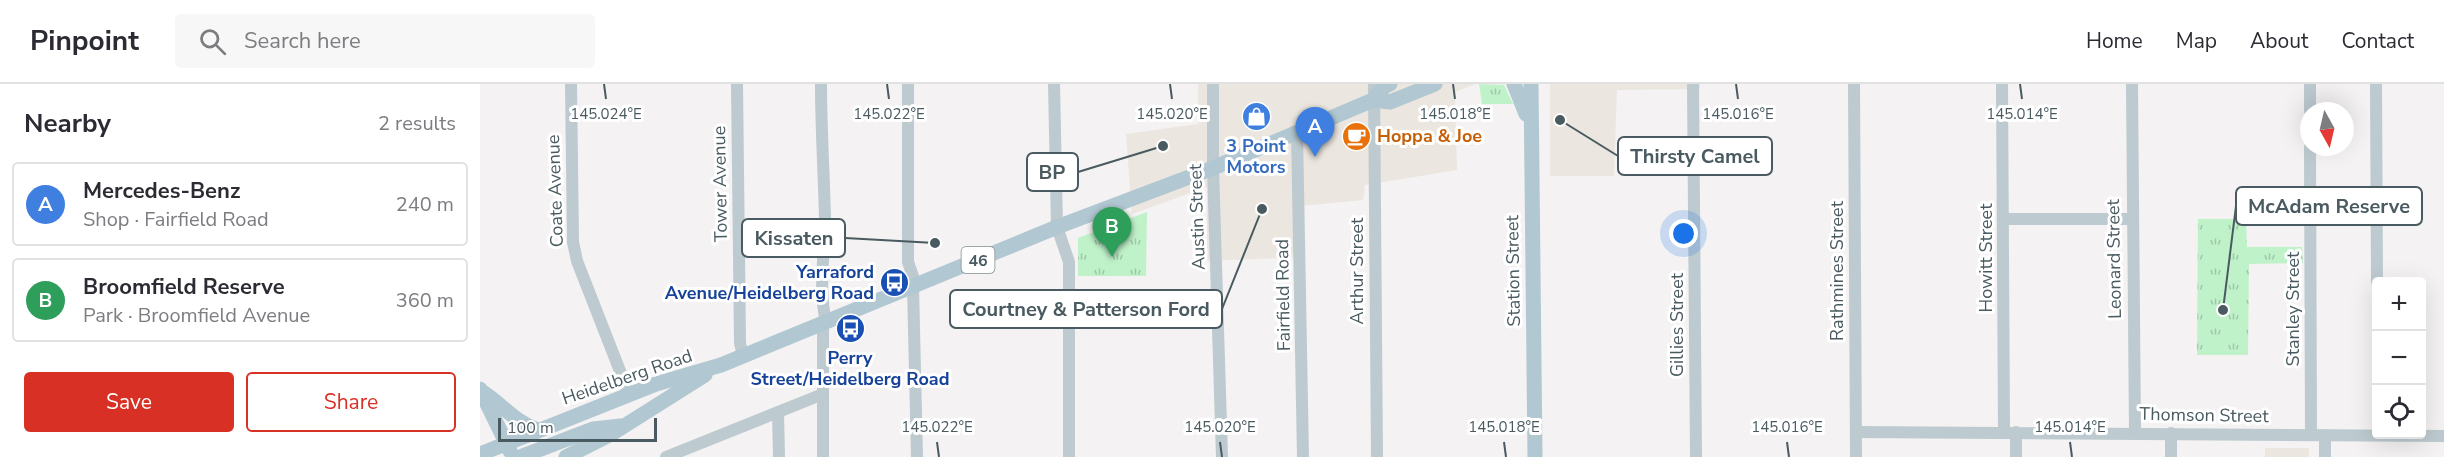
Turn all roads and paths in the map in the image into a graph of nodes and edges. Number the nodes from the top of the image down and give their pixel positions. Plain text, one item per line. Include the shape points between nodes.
1 (571, 84) edge
2 (737, 84) edge
3 (821, 84) edge
4 (908, 84) edge
5 (1054, 84) edge
6 (1213, 84) edge
7 (1374, 84) edge
8 (1390, 84) edge
9 (1435, 84) edge
10 (1514, 84) edge
11 (1531, 84) edge
12 (1693, 84) edge
13 (1854, 84) edge
14 (2002, 84) edge
15 (2132, 84) edge
16 (2310, 84) edge
17 (2376, 84) edge
18 (1373, 100) junction
19 (2310, 102) edge
20 (1297, 134) junction
21 (1531, 135) junction
22 (2310, 156) edge
23 (1213, 168) junction
24 (2005, 219) junction
25 (2132, 219) junction
26 (1057, 227) junction
27 (2377, 277) edge
28 (914, 286) junction
29 (824, 322) junction
30 (743, 356) junction
31 (721, 365) junction
32 (686, 387) junction
33 (480, 390) edge
34 (823, 394) junction
35 (629, 399) junction
36 (778, 412) junction
37 (625, 426) junction
38 (538, 430) junction
39 (1856, 432) junction
40 (2010, 432) junction
41 (2135, 433) junction
42 (2171, 433) junction
43 (2312, 435) junction
44 (2325, 435) junction
45 (2372, 435) edge
46 (2426, 436) edge
47 (2444, 436) edge
48 (510, 450) edge
49 (482, 454) edge
50 (498, 457) edge
51 (520, 457) edge
52 (566, 457) edge
53 (666, 457) edge
54 (779, 457) edge
55 (823, 457) edge
56 (917, 457) edge
57 (1069, 457) edge
58 (1222, 457) edge
59 (1303, 457) edge
60 (1377, 457) edge
61 (1535, 457) edge
62 (1696, 457) edge
63 (1856, 457) edge
64 (2016, 457) edge
65 (2171, 457) edge
66 (2325, 457) edge

1 - 35 street, Coate Avenue via 573,242
2 - 30 street, Tower Avenue
3 - 29 street
4 - 28 street via 908,262
5 - 26 street
6 - 23 street, Austin Street
7 - 18 street, Arthur Street
8 - 18 main road, Heidelberg Road / 46
9 - 18 main road, Heidelberg Road / 46 via 1390,102
10 - 21 main road
11 - 21 main road, Station Street
12 - 62 street, Gillies Street
13 - 39 street, Rathmines Street
14 - 24 street, Howitt Street
15 - 25 street, Leonard Street
16 - 19 street
17 - 27 street
18 - 20 main road, Heidelberg Road / 46
18 - 60 street, Arthur Street
20 - 23 main road, Heidelberg Road / 46
20 - 59 street, Fairfield Road
21 - 61 main road, Station Street
22 - 43 street, Stanley Street
23 - 26 main road, Heidelberg Road / 46
23 - 58 street, Austin Street
24 - 25 street
24 - 40 street, Howitt Street
25 - 41 street, Leonard Street
26 - 28 main road, Heidelberg Road / 46
26 - 57 street via 1069,262
28 - 29 main road, Heidelberg Road / 46
28 - 56 street
29 - 30 main road, Heidelberg Road / 46
29 - 34 street
30 - 31 main road, Heidelberg Road / 46
31 - 32 main road, Heidelberg Road / 46
31 - 35 main road, Heidelberg Road / 46 via 656,384
32 - 35 main road
32 - 37 main road, Heidelberg Road / 46
33 - 38 main road via 522,424
33 - 48 main road
34 - 36 street
34 - 55 street
35 - 37 main road
35 - 38 main road, Heidelberg Road / 46
36 - 53 street
36 - 54 street
37 - 51 main road via 593,429
37 - 52 main road, Heidelberg Road / 46
38 - 48 main road, Heidelberg Road / 46
39 - 40 street, Thomson Street
39 - 63 street, Rathmines Street
40 - 41 street, Thomson Street
40 - 64 street, Howitt Street
41 - 42 street, Thomson Street
42 - 43 street, Thomson Street
42 - 65 street
43 - 44 street, Thomson Street
44 - 45 street, Thomson Street
44 - 66 street
46 - 47 street, Thomson Street
48 - 49 main road, Heidelberg Road / 46
49 - 50 main road

